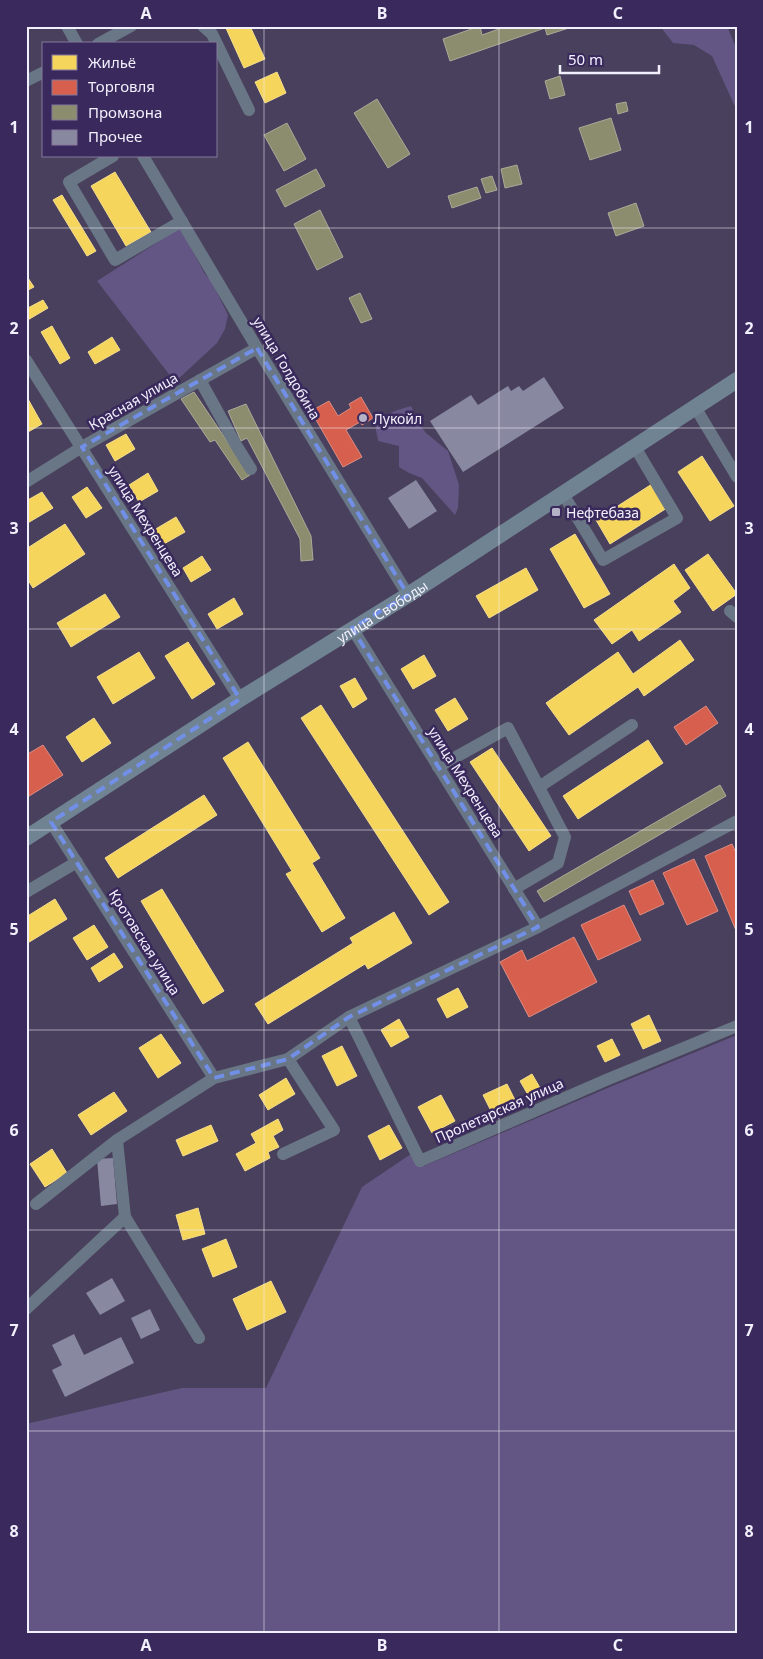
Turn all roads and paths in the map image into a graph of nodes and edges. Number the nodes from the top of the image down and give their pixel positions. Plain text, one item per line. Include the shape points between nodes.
1 (67, 26) edge
2 (131, 26) edge
3 (203, 26) edge
4 (76, 42) edge
5 (102, 42) edge
6 (216, 42) edge
7 (218, 46) edge
8 (42, 73) edge
9 (26, 81) edge
10 (249, 110) dead end
11 (110, 158) edge
12 (144, 158) edge
13 (182, 221) junction
14 (256, 348) junction
15 (26, 360) edge
16 (200, 380) junction
17 (737, 380) edge
18 (695, 407) junction
19 (635, 446) junction
20 (82, 447) junction
21 (251, 469) dead end
22 (737, 476) edge
23 (26, 482) edge
24 (563, 494) junction
25 (408, 595) junction
26 (352, 628) junction
27 (240, 699) junction
28 (632, 725) dead end
29 (438, 767) junction
30 (539, 786) junction
31 (737, 821) edge
32 (51, 822) junction
33 (26, 838) edge
34 (77, 862) junction
35 (514, 888) junction
36 (26, 892) edge
37 (538, 927) junction
38 (349, 1017) junction
39 (737, 1026) edge
40 (288, 1059) junction
41 (214, 1078) junction
42 (117, 1140) junction
43 (283, 1154) dead end
44 (36, 1204) dead end
45 (125, 1218) junction
46 (26, 1309) edge
47 (199, 1338) dead end

1 - 4 street
2 - 5 street
3 - 6 street
7 - 10 street
8 - 9 street
11 - 13 street via 69,182 114,260
12 - 13 street, улица Голдобина
13 - 14 street, улица Голдобина
14 - 16 street, Красная улица
14 - 25 street, улица Голдобина
15 - 20 street, улица Мехренцева
16 - 20 street, Красная улица
16 - 21 street
17 - 18 main road, улица Свободы
18 - 19 main road, улица Свободы
18 - 22 street
19 - 24 main road, улица Свободы
19 - 24 street via 677,518 603,560
20 - 23 street, Красная улица
20 - 27 street, улица Мехренцева
24 - 25 main road, улица Свободы
25 - 26 main road, улица Свободы
26 - 27 main road, улица Свободы
26 - 29 street, улица Мехренцева
27 - 32 main road, улица Свободы
28 - 30 street
29 - 30 street via 508,728
29 - 35 street, улица Мехренцева
30 - 35 street via 565,837 558,863
31 - 37 street
32 - 33 main road, улица Свободы
32 - 34 street, Кротовская улица
34 - 36 street
34 - 41 street, Кротовская улица
35 - 37 street, улица Мехренцева
37 - 38 street
38 - 39 street, Пролетарская улица via 420,1161
38 - 40 street
40 - 41 street
40 - 43 street via 334,1130
41 - 42 street
42 - 44 street
42 - 45 street
45 - 46 street
45 - 47 street

